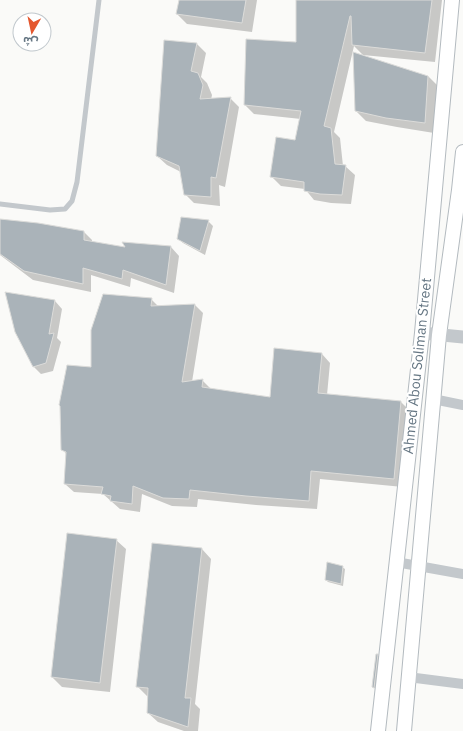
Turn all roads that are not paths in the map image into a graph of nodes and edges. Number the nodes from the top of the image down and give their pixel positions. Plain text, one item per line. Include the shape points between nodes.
1 (99, 0) edge
2 (452, 0) edge
3 (463, 152) edge
4 (461, 190) edge
5 (0, 204) edge
6 (422, 333) junction
7 (439, 335) junction
8 (463, 337) edge
9 (433, 399) junction
10 (463, 405) edge
11 (396, 562) junction
12 (418, 566) junction
13 (463, 574) edge
14 (408, 677) junction
15 (463, 684) edge
16 (378, 731) edge
17 (404, 731) edge

1 - 5 lane via 77,182 72,201 65,209 50,210
2 - 6 main road, Ahmed Abou Soliman Street
3 - 4 main road, Ahmed Abou Soliman Street
4 - 7 main road, Ahmed Abou Soliman Street
6 - 7 street
6 - 11 main road, Ahmed Abou Soliman Street
7 - 8 street
7 - 9 main road, Ahmed Abou Soliman Street
9 - 10 street
9 - 12 main road, Ahmed Abou Soliman Street
11 - 12 street
11 - 16 main road, Ahmed Abou Soliman Street
12 - 13 street
12 - 14 main road, Ahmed Abou Soliman Street
14 - 15 street
14 - 17 main road, Ahmed Abou Soliman Street

